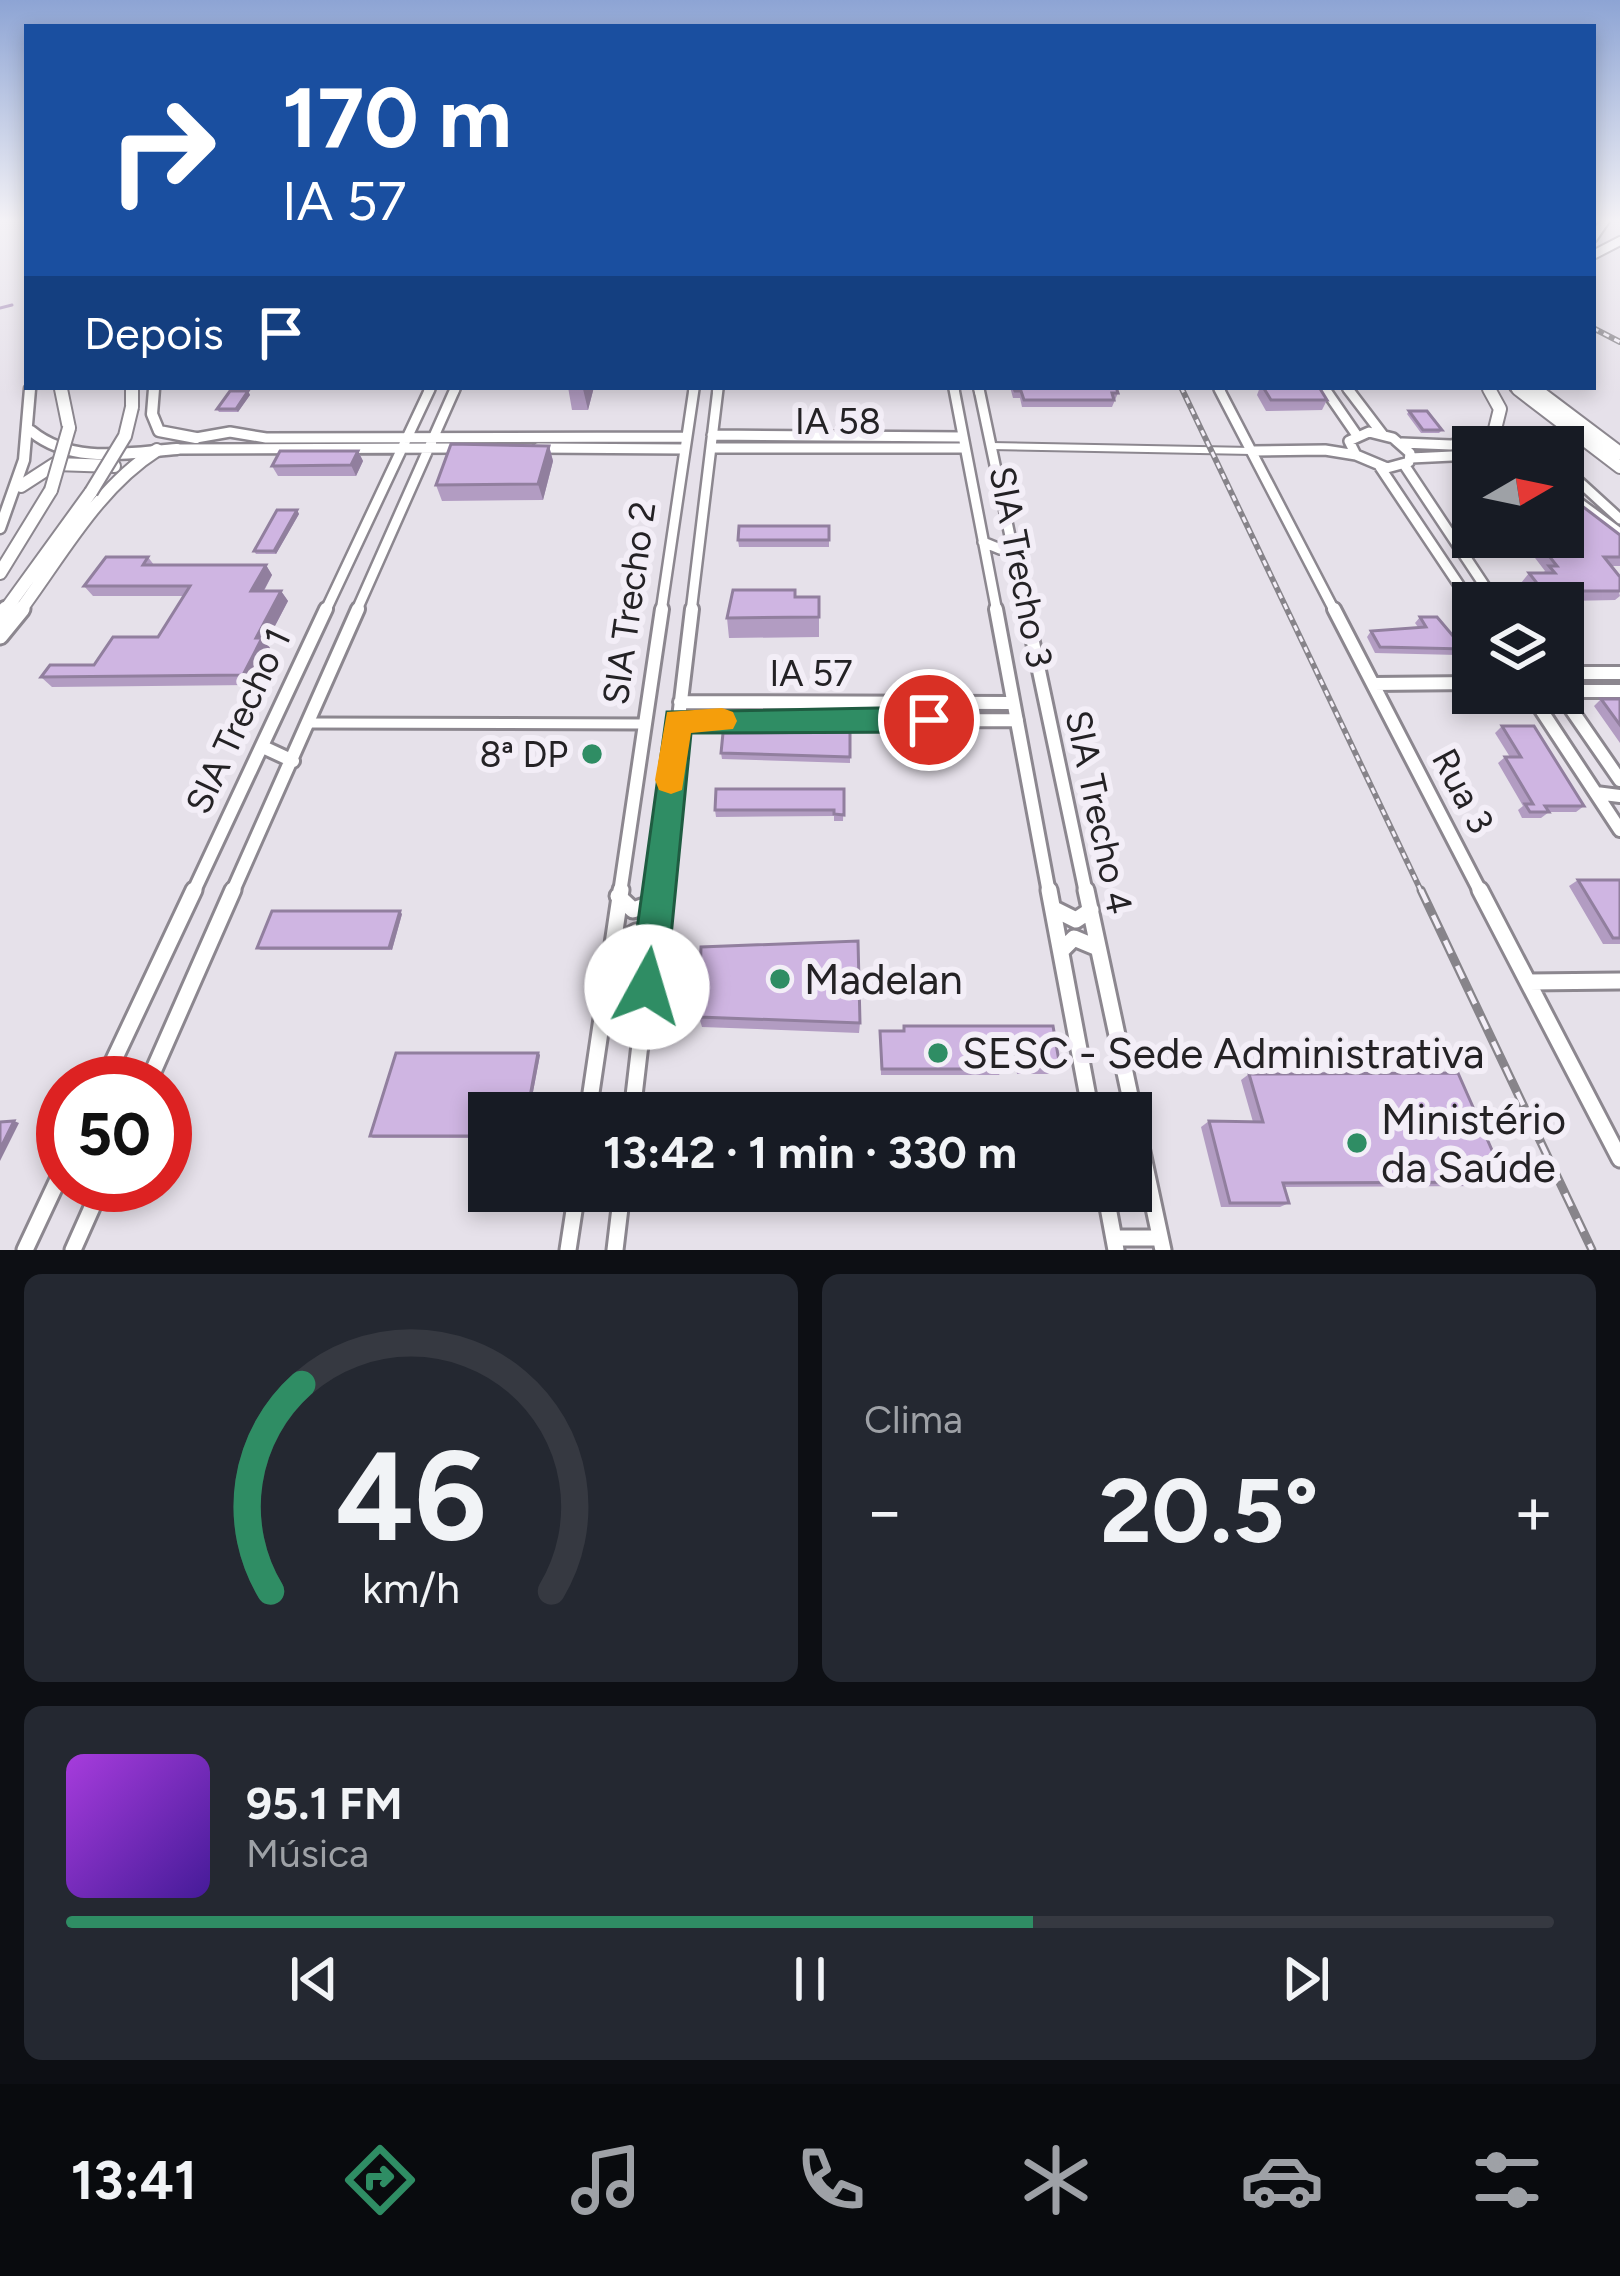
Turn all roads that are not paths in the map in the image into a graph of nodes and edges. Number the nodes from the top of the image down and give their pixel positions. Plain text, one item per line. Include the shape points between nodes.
1 (30, 390) edge
2 (63, 390) edge
3 (132, 390) edge
4 (154, 390) edge
5 (430, 390) edge
6 (455, 390) edge
7 (693, 390) edge
8 (718, 390) edge
9 (954, 390) edge
10 (1220, 390) edge
11 (1325, 390) edge
12 (1348, 390) edge
13 (1490, 390) edge
14 (1519, 390) edge
15 (1536, 390) edge
16 (980, 396) edge
17 (958, 408) junction
18 (446, 409) junction
19 (691, 409) junction
20 (715, 412) junction
21 (418, 414) junction
22 (1494, 426) edge
23 (31, 431) junction
24 (218, 433) junction
25 (238, 433) junction
26 (1383, 435) junction
27 (1353, 437) junction
28 (196, 438) joint
29 (711, 441) junction
30 (405, 442) junction
31 (432, 442) junction
32 (686, 443) junction
33 (964, 443) junction
34 (1401, 443) junction
35 (1452, 445) edge
36 (991, 446) junction
37 (177, 448) joint
38 (157, 450) junction
39 (205, 450) junction
40 (228, 450) junction
41 (1325, 450) junction
42 (1253, 451) junction
43 (1620, 453) edge
44 (1356, 455) junction
45 (1452, 457) edge
46 (1408, 462) junction
47 (1380, 467) junction
48 (1620, 467) edge
49 (123, 472) junction
50 (21, 486) junction
51 (1584, 486) edge
52 (1584, 506) edge
53 (1620, 519) edge
54 (0, 528) edge
55 (1620, 533) edge
56 (672, 539) junction
57 (699, 541) junction
58 (983, 542) junction
59 (1012, 543) junction
60 (357, 548) junction
61 (385, 548) junction
62 (987, 564) junction
63 (1016, 564) junction
64 (668, 566) junction
65 (696, 566) junction
66 (374, 572) junction
67 (0, 573) edge
68 (346, 573) junction
69 (1457, 582) edge
70 (1482, 582) edge
71 (0, 618) edge
72 (0, 636) edge
73 (1584, 673) edge
74 (1620, 673) edge
75 (1452, 683) edge
76 (1373, 684) junction
77 (1584, 691) edge
78 (1620, 691) edge
79 (680, 702) junction
80 (754, 702) junction
81 (929, 703) junction
82 (1013, 703) junction
83 (1544, 714) edge
84 (1576, 714) edge
85 (753, 720) junction
86 (929, 720) junction
87 (1017, 720) junction
88 (678, 721) junction
89 (309, 723) junction
90 (644, 724) junction
91 (263, 747) junction
92 (292, 761) junction
93 (1620, 780) edge
94 (1596, 793) junction
95 (1620, 796) edge
96 (1615, 814) edge
97 (1620, 830) edge
98 (618, 896) junction
99 (656, 902) junction
100 (1052, 907) junction
101 (1090, 910) junction
102 (652, 946) junction
103 (612, 948) junction
104 (1098, 948) junction
105 (1061, 954) junction
106 (1529, 982) junction
107 (1620, 982) edge
108 (116, 1056) edge
109 (160, 1056) edge
110 (591, 1092) edge
111 (635, 1092) edge
112 (1086, 1092) edge
113 (1620, 1159) edge
114 (43, 1212) edge
115 (90, 1212) edge
116 (574, 1212) edge
117 (620, 1212) edge
118 (1109, 1212) edge
119 (1115, 1244) edge
120 (1162, 1244) edge
121 (25, 1250) edge
122 (74, 1250) edge
123 (568, 1250) edge
124 (615, 1250) edge

1 - 23 main road
2 - 67 highway, bridge via 69,428 51,490
3 - 71 highway, bridge via 125,436
4 - 28 main road via 159,431
5 - 21 main road, SIA Trecho 1
6 - 18 main road
7 - 19 main road, SIA Trecho 2
8 - 20 main road
9 - 17 main road, SIA Trecho 3
10 - 42 main road, Rua 3
11 - 27 main road
12 - 26 main road
13 - 22 highway via 1500,409
14 - 48 highway
15 - 43 highway
16 - 17 main road
16 - 36 main road, SIA Trecho 4
17 - 33 main road, SIA Trecho 3
18 - 21 main road
18 - 31 main road
19 - 20 main road via 706,404
19 - 32 main road, SIA Trecho 2
20 - 29 main road
21 - 30 main road, SIA Trecho 1
23 - 38 main road via 43,443 81,451
23 - 50 main road
24 - 25 main road
24 - 28 main road
24 - 39 main road
25 - 30 main road
25 - 40 main road
26 - 27 main road
26 - 34 main road
27 - 41 main road
27 - 44 main road
29 - 33 main road, IA 58
29 - 57 main road
30 - 31 main road
30 - 40 main road
30 - 60 main road, SIA Trecho 1
31 - 32 main road
31 - 61 main road
32 - 56 main road, SIA Trecho 2
33 - 58 main road, SIA Trecho 3
34 - 35 main road
34 - 46 main road
36 - 42 street
36 - 59 main road, SIA Trecho 4
37 - 38 main road
37 - 39 main road
38 - 49 highway
39 - 40 main road
41 - 42 main road
41 - 44 main road
42 - 76 main road, Rua 3
44 - 47 main road
45 - 46 main road
46 - 47 main road
46 - 70 main road
47 - 69 main road
49 - 50 highway via 64,463
49 - 72 highway
50 - 54 main road
51 - 53 main road
52 - 55 main road
56 - 57 main road via 686,550
56 - 64 main road, SIA Trecho 2
57 - 65 main road
58 - 59 main road via 994,549
58 - 62 main road, SIA Trecho 3
59 - 63 main road, SIA Trecho 4
60 - 61 main road
60 - 68 main road, SIA Trecho 1
61 - 66 main road
62 - 63 main road
62 - 82 main road, SIA Trecho 3
63 - 101 main road, SIA Trecho 4
64 - 65 main road via 680,559
64 - 90 main road, SIA Trecho 2
65 - 79 main road
66 - 68 main road
66 - 89 main road
68 - 91 main road, SIA Trecho 1
73 - 74 main road
75 - 76 main road
76 - 106 main road, Rua 3
77 - 78 main road
79 - 80 main road, IA 57
79 - 88 main road
80 - 81 main road, IA 57
80 - 85 main road
81 - 82 main road, IA 57
81 - 86 main road
82 - 87 main road, SIA Trecho 3
83 - 94 main road
84 - 93 main road
85 - 86 main road, IA 57
85 - 88 main road, IA 57
86 - 87 main road, IA 57
87 - 100 main road, SIA Trecho 3
88 - 99 main road
89 - 90 street
89 - 92 main road
90 - 98 main road, SIA Trecho 2
91 - 92 main road
91 - 108 main road, SIA Trecho 1
92 - 109 main road
94 - 95 main road
94 - 96 main road
96 - 97 main road
98 - 99 main road via 633,910
98 - 103 main road, SIA Trecho 2
99 - 102 main road
100 - 101 main road via 1076,920
100 - 105 main road, SIA Trecho 3
101 - 104 main road, SIA Trecho 4
102 - 103 main road via 636,932
102 - 111 main road
103 - 110 main road, SIA Trecho 2
104 - 105 main road via 1075,938
104 - 120 main road, SIA Trecho 4
105 - 112 main road, SIA Trecho 3
106 - 107 main road
106 - 113 main road, Rua 3
114 - 121 main road
115 - 122 main road
116 - 123 main road
117 - 124 main road
118 - 119 main road
119 - 120 main road

